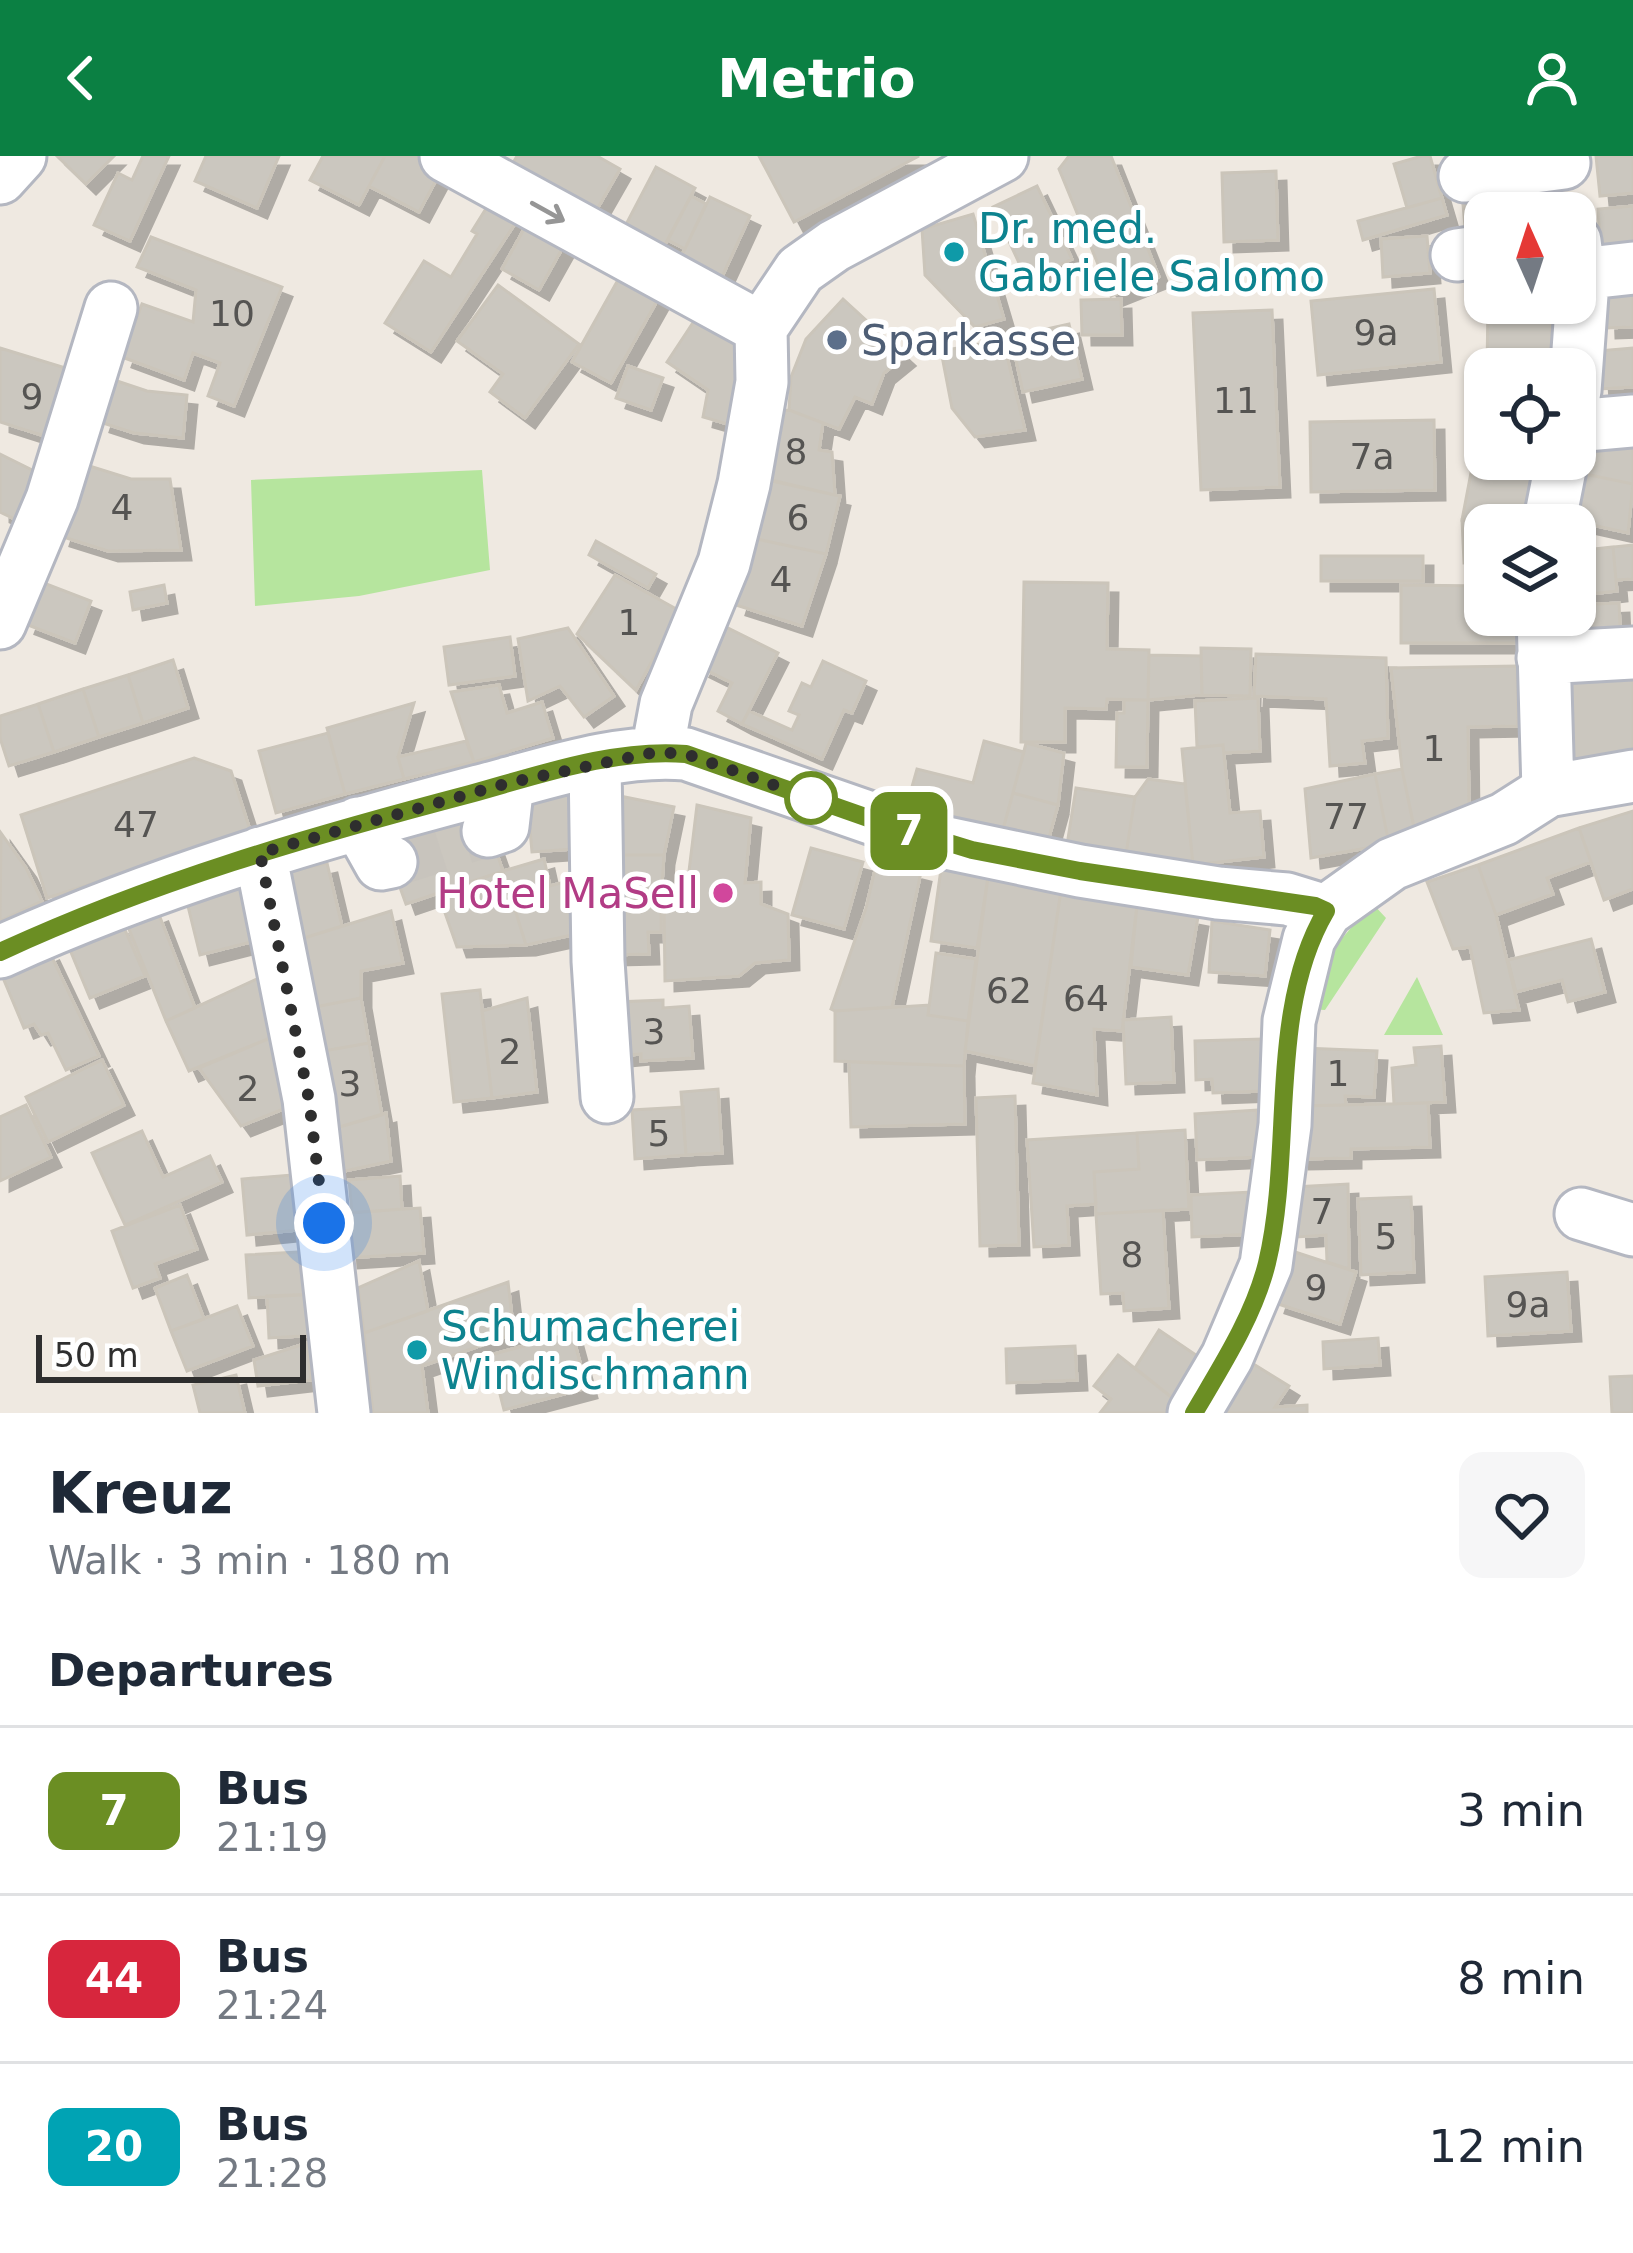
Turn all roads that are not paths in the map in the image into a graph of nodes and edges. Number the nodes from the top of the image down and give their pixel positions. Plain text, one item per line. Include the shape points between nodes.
1 (20, 156) edge
2 (446, 156) edge
3 (1002, 156) edge
4 (1466, 176) dead end
5 (1566, 177) edge
6 (0, 178) edge
7 (1596, 261) edge
8 (1633, 268) edge
9 (111, 308) dead end
10 (761, 328) junction
11 (1633, 421) edge
12 (1596, 424) edge
13 (0, 623) edge
14 (1543, 637) edge
15 (1633, 653) edge
16 (656, 752) junction
17 (595, 762) junction
18 (1633, 776) edge
19 (508, 783) junction
20 (1548, 791) junction
21 (358, 823) junction
22 (488, 831) dead end
23 (260, 853) junction
24 (391, 862) dead end
25 (1326, 911) junction
26 (0, 952) edge
27 (607, 1096) dead end
28 (1581, 1214) dead end
29 (1633, 1230) edge
30 (344, 1413) edge
31 (1194, 1413) edge

1 - 6 street
2 -> 10 street
3 - 10 street via 800,270
4 - 5 street
7 - 8 street
9 - 13 street via 52,499
10 - 16 street via 762,382 744,484
11 - 12 street
14 - 15 street
14 - 20 street
16 - 17 street
16 - 25 street via 686,754 972,850
17 - 19 street
17 - 27 street
18 - 20 street
19 - 21 street
19 - 22 street via 503,826
20 - 25 street via 1504,819 1392,864
21 - 23 street
21 - 24 street via 381,864
23 - 26 street
23 - 30 street via 309,1100
25 - 31 street via 1309,939 1289,1021 1266,1265
28 - 29 street

